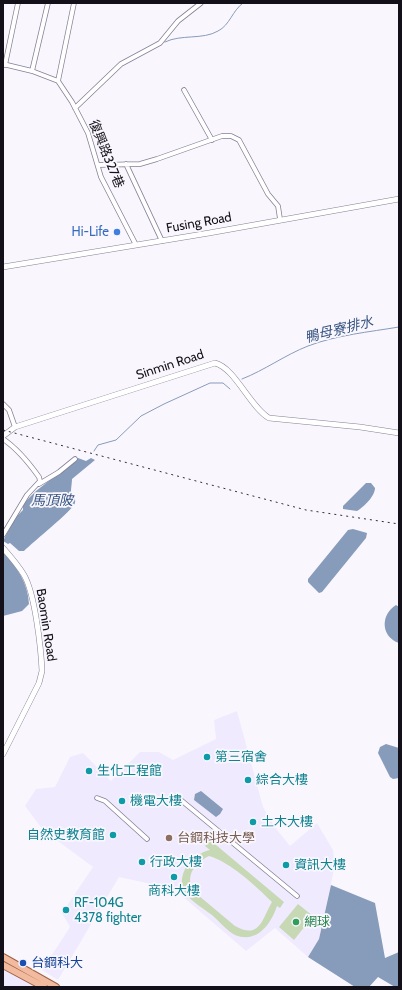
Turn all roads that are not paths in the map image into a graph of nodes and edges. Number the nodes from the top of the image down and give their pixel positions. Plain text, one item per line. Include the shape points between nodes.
1 (18, 3) edge
2 (48, 3) edge
3 (73, 3) edge
4 (201, 3) edge
5 (4, 65) edge
6 (32, 71) junction
7 (58, 81) junction
8 (184, 90) dead end
9 (74, 108) junction
10 (212, 140) junction
11 (126, 164) junction
12 (98, 165) junction
13 (399, 199) edge
14 (280, 219) junction
15 (162, 241) junction
16 (136, 245) junction
17 (3, 267) edge
18 (3, 404) edge
19 (15, 427) junction
20 (399, 433) edge
21 (3, 436) edge
22 (3, 439) edge
23 (76, 459) dead end
24 (38, 485) junction
25 (3, 535) edge
26 (3, 548) edge
27 (3, 754) edge
28 (176, 796) dead end
29 (97, 798) dead end
30 (147, 839) dead end
31 (297, 896) dead end
32 (3, 957) edge
33 (3, 965) edge
34 (44, 987) edge
35 (56, 987) edge

1 - 5 street
2 - 6 street
3 - 7 street
4 - 9 street via 178,21 160,43 122,64
5 - 6 street
6 - 7 street
7 - 9 street, 復興路327巷
8 - 10 street
9 - 12 street, 復興路327巷 via 93,144
10 - 11 street via 157,160
10 - 14 street via 226,135 239,140 268,194 278,206
11 - 12 street
11 - 15 street
12 - 16 street, 復興路327巷
13 - 14 street, Fusing Road
14 - 15 street, Fusing Road
15 - 16 street, Fusing Road
16 - 17 street, Fusing Road
18 - 19 street via 9,410
19 - 20 street, Sinmin Road via 215,363 240,385 258,409 269,418 360,426
19 - 21 street, Sinmin Road
22 - 24 street via 27,461 39,477
23 - 24 street
24 - 25 street via 27,495
26 - 27 street, Baomin Road via 17,564 32,596 42,671 40,684
28 - 31 street
29 - 30 street via 105,801
32 - 35 main road
33 - 34 main road

